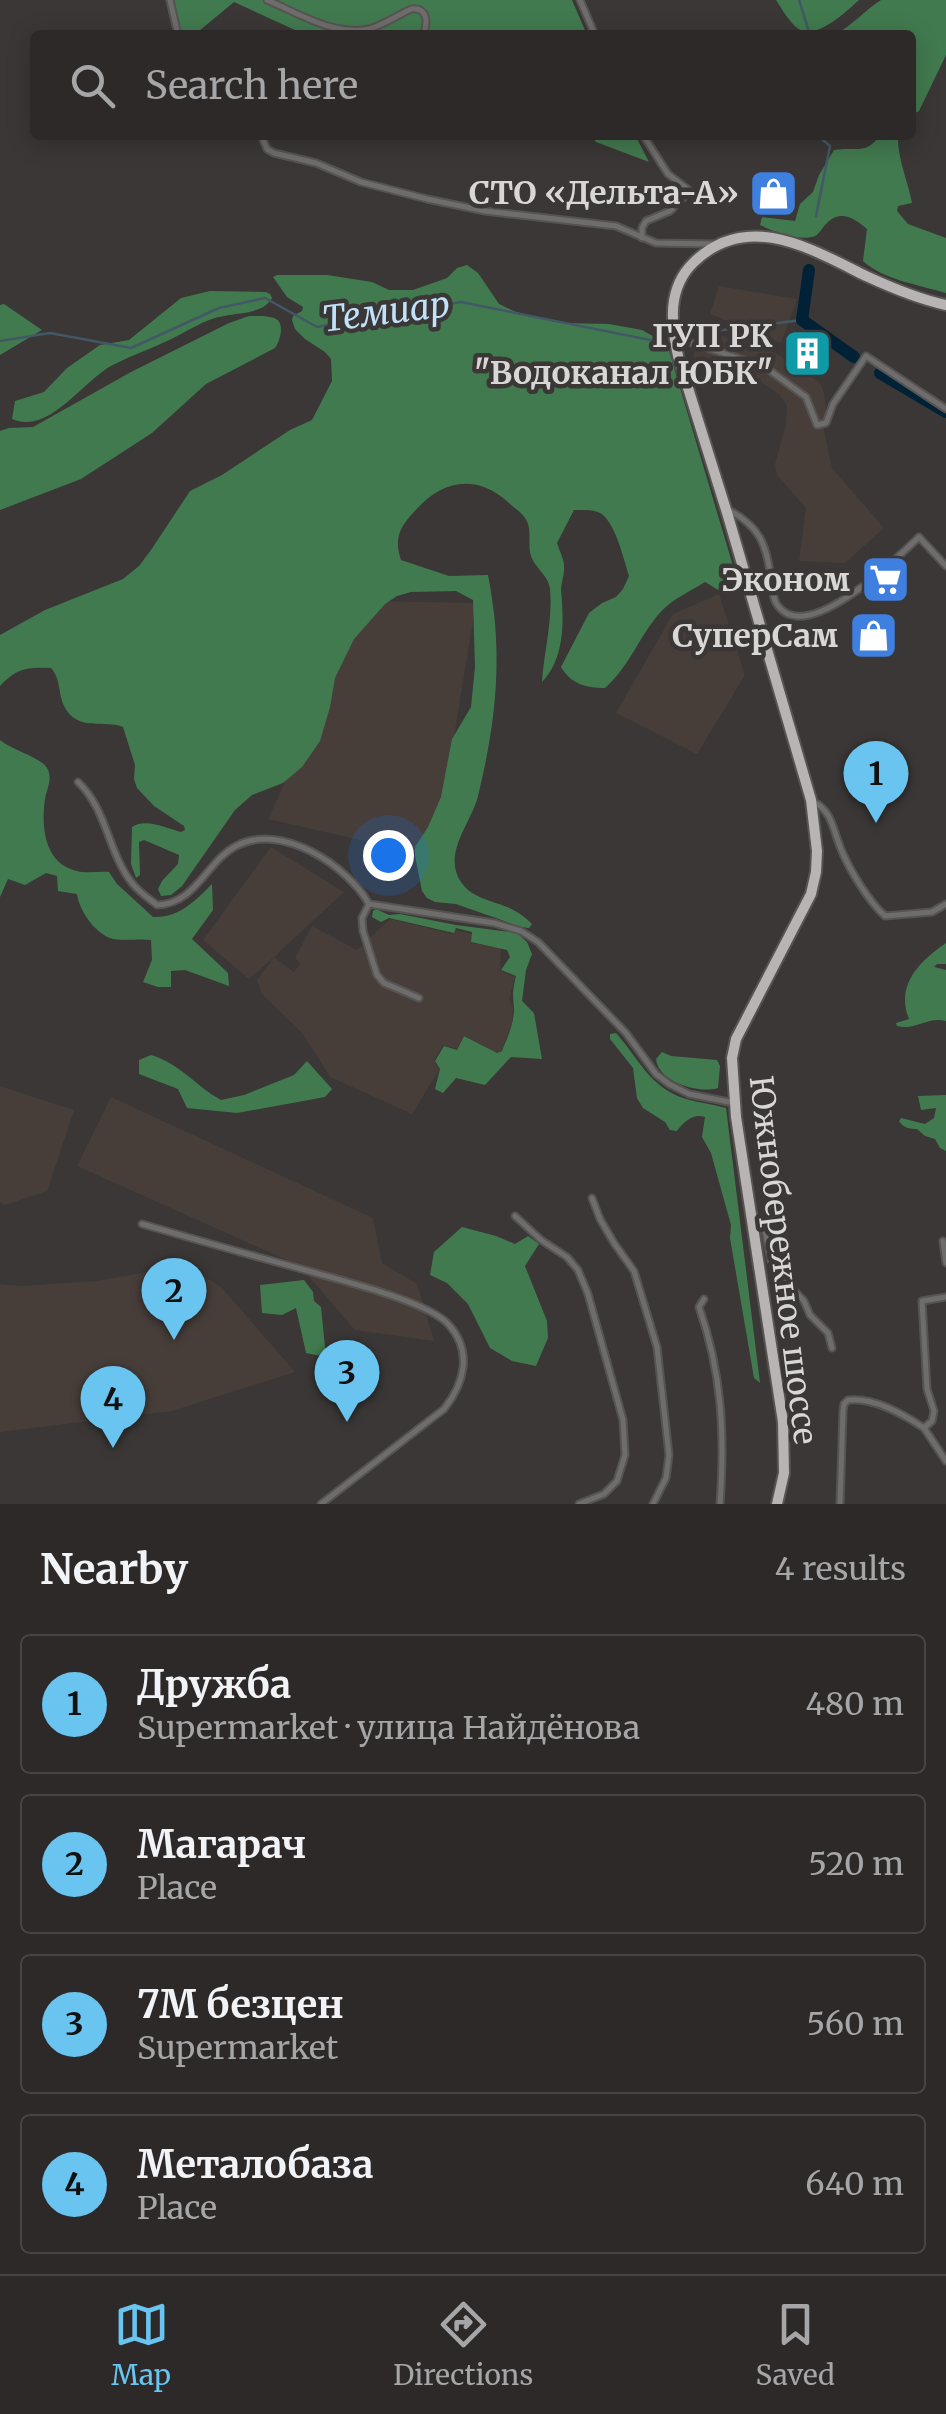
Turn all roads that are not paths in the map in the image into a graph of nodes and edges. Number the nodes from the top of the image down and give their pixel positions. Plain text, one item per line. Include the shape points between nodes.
1 (170, 0) edge
2 (267, 0) edge
3 (580, 0) edge
4 (177, 30) edge
5 (349, 30) edge
6 (349, 30) edge
7 (424, 30) edge
8 (593, 30) edge
9 (263, 140) edge
10 (646, 140) edge
11 (642, 238) junction
12 (714, 244) junction
13 (946, 304) edge
14 (671, 325) junction
15 (946, 408) edge
16 (723, 510) junction
17 (946, 566) edge
18 (78, 782) dead end
19 (808, 801) junction
20 (369, 904) junction
21 (946, 904) edge
22 (419, 998) dead end
23 (729, 1105) junction
24 (592, 1198) dead end
25 (515, 1216) dead end
26 (142, 1224) dead end
27 (754, 1225) junction
28 (943, 1241) dead end
29 (946, 1262) edge
30 (778, 1273) junction
31 (946, 1297) edge
32 (704, 1299) dead end
33 (798, 1335) dead end
34 (832, 1348) dead end
35 (924, 1428) junction
36 (946, 1461) edge
37 (321, 1504) edge
38 (579, 1504) edge
39 (653, 1504) edge
40 (720, 1504) edge
41 (776, 1504) edge
42 (840, 1504) edge

1 - 4 street
2 - 5 street
3 - 8 street
6 - 7 street via 373,28 418,8 425,15
9 - 11 street via 274,153 357,181 485,210 616,226
10 - 11 street via 668,174 690,191 646,221
11 - 12 street
12 - 13 highway, Южнобережное шоссе via 776,236
12 - 14 highway, Южнобережное шоссе via 679,275
13 - 14 highway, Южнобережное шоссе via 810,248 757,236 724,241 687,268
14 - 15 street via 686,341 765,367 806,397 817,425 826,423 866,356
14 - 16 highway, Южнобережное шоссе
16 - 17 street via 757,531 775,604 797,616 848,597 920,536
16 - 19 highway, Южнобережное шоссе
18 - 20 street via 89,792 130,881 157,905 181,900 222,856 259,839 328,860
19 - 21 street via 827,811 848,863 885,916 932,912
19 - 23 highway, Южнобережное шоссе via 814,854 809,889 732,1038 726,1058
19 - 27 highway, Южнобережное шоссе via 818,852 811,894 736,1038 732,1058
20 - 22 street via 363,931 377,975
20 - 23 street via 521,931 626,1034 656,1074 689,1094
23 - 41 highway, Южнобережное шоссе via 776,1400
24 - 39 street via 634,1271 657,1347 668,1455
25 - 38 street via 578,1270 623,1420 625,1455 617,1480
26 - 37 street via 376,1290 434,1312 460,1341 462,1380 444,1409
27 - 30 street via 764,1225
27 - 41 highway, Южнобережное шоссе via 783,1422 784,1473
28 - 29 street
30 - 33 street
30 - 34 street
31 - 35 street via 922,1301 934,1411
32 - 40 street via 698,1307 718,1379
35 - 36 street
35 - 42 street via 862,1399 848,1400

